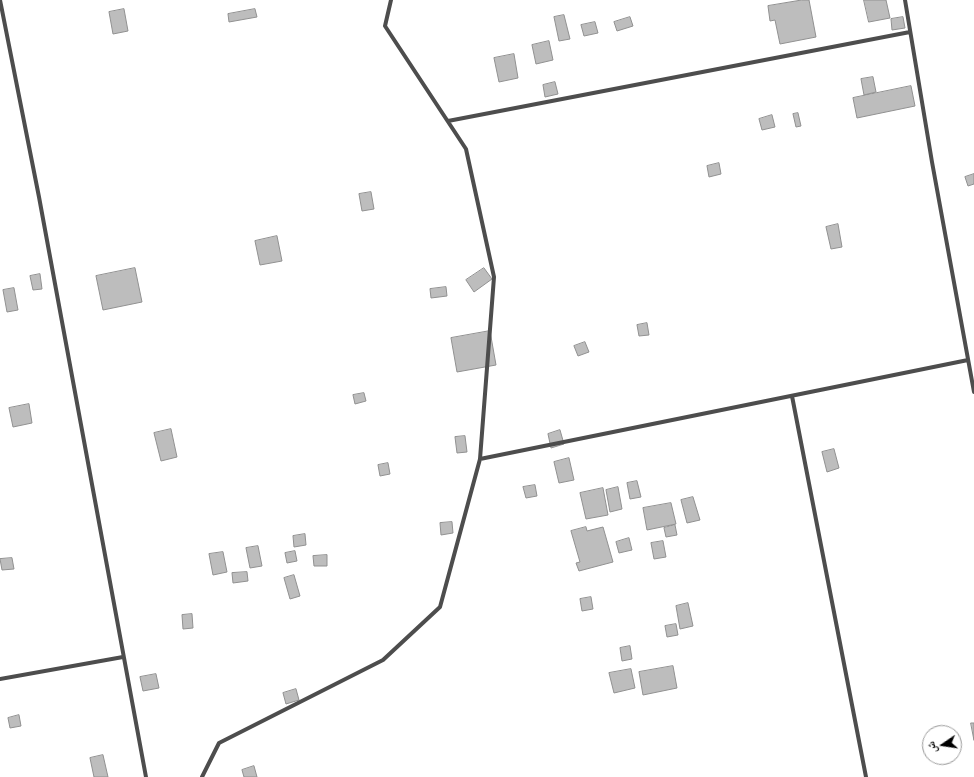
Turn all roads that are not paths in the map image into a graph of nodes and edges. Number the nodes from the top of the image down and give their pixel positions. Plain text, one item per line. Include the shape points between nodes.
1 (0, 0) edge
2 (390, 0) edge
3 (905, 0) edge
4 (910, 32) junction
5 (448, 121) junction
6 (968, 360) junction
7 (974, 392) edge
8 (792, 396) junction
9 (480, 459) junction
10 (124, 657) junction
11 (0, 679) edge
12 (146, 777) edge
13 (202, 777) edge
14 (866, 777) edge

1 - 10 street
2 - 5 street via 385,26
3 - 4 street
4 - 5 street
4 - 6 street
5 - 9 street via 466,149 494,278
6 - 7 street
6 - 8 street
8 - 9 street
8 - 14 street
9 - 13 street via 440,607 383,660 219,743
10 - 11 street
10 - 12 street

